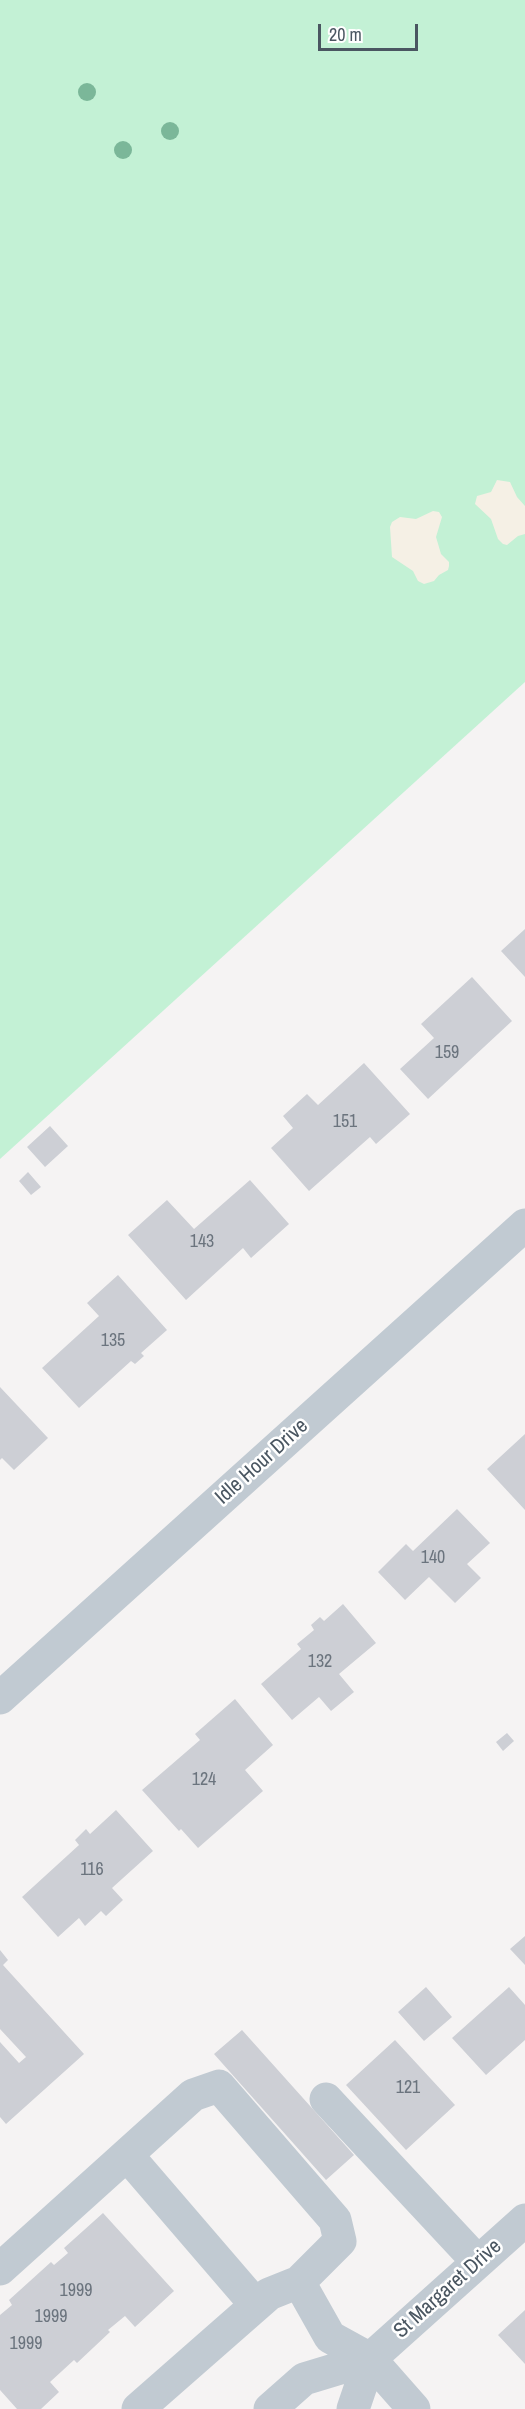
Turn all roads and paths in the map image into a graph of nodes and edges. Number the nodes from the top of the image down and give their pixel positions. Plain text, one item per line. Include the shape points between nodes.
1 (525, 1225) edge
2 (0, 1698) edge
3 (326, 2099) dead end
4 (127, 2155) junction
5 (525, 2220) edge
6 (478, 2262) junction
7 (0, 2269) edge
8 (299, 2282) junction
9 (256, 2306) junction
10 (370, 2358) junction
11 (138, 2409) edge
12 (270, 2409) edge
13 (353, 2409) edge
14 (414, 2409) edge

1 - 2 street, Idle Hour Drive
3 - 6 street
4 - 7 street
4 - 8 street via 193,2096 219,2086 335,2220 340,2241
4 - 9 street
5 - 6 street, St Margaret Drive
6 - 10 street, St Margaret Drive
8 - 9 street via 269,2294
8 - 10 street via 330,2337
9 - 11 street
10 - 12 street, St Margaret Drive via 304,2379
10 - 13 street, St Margaret Drive
10 - 14 street

